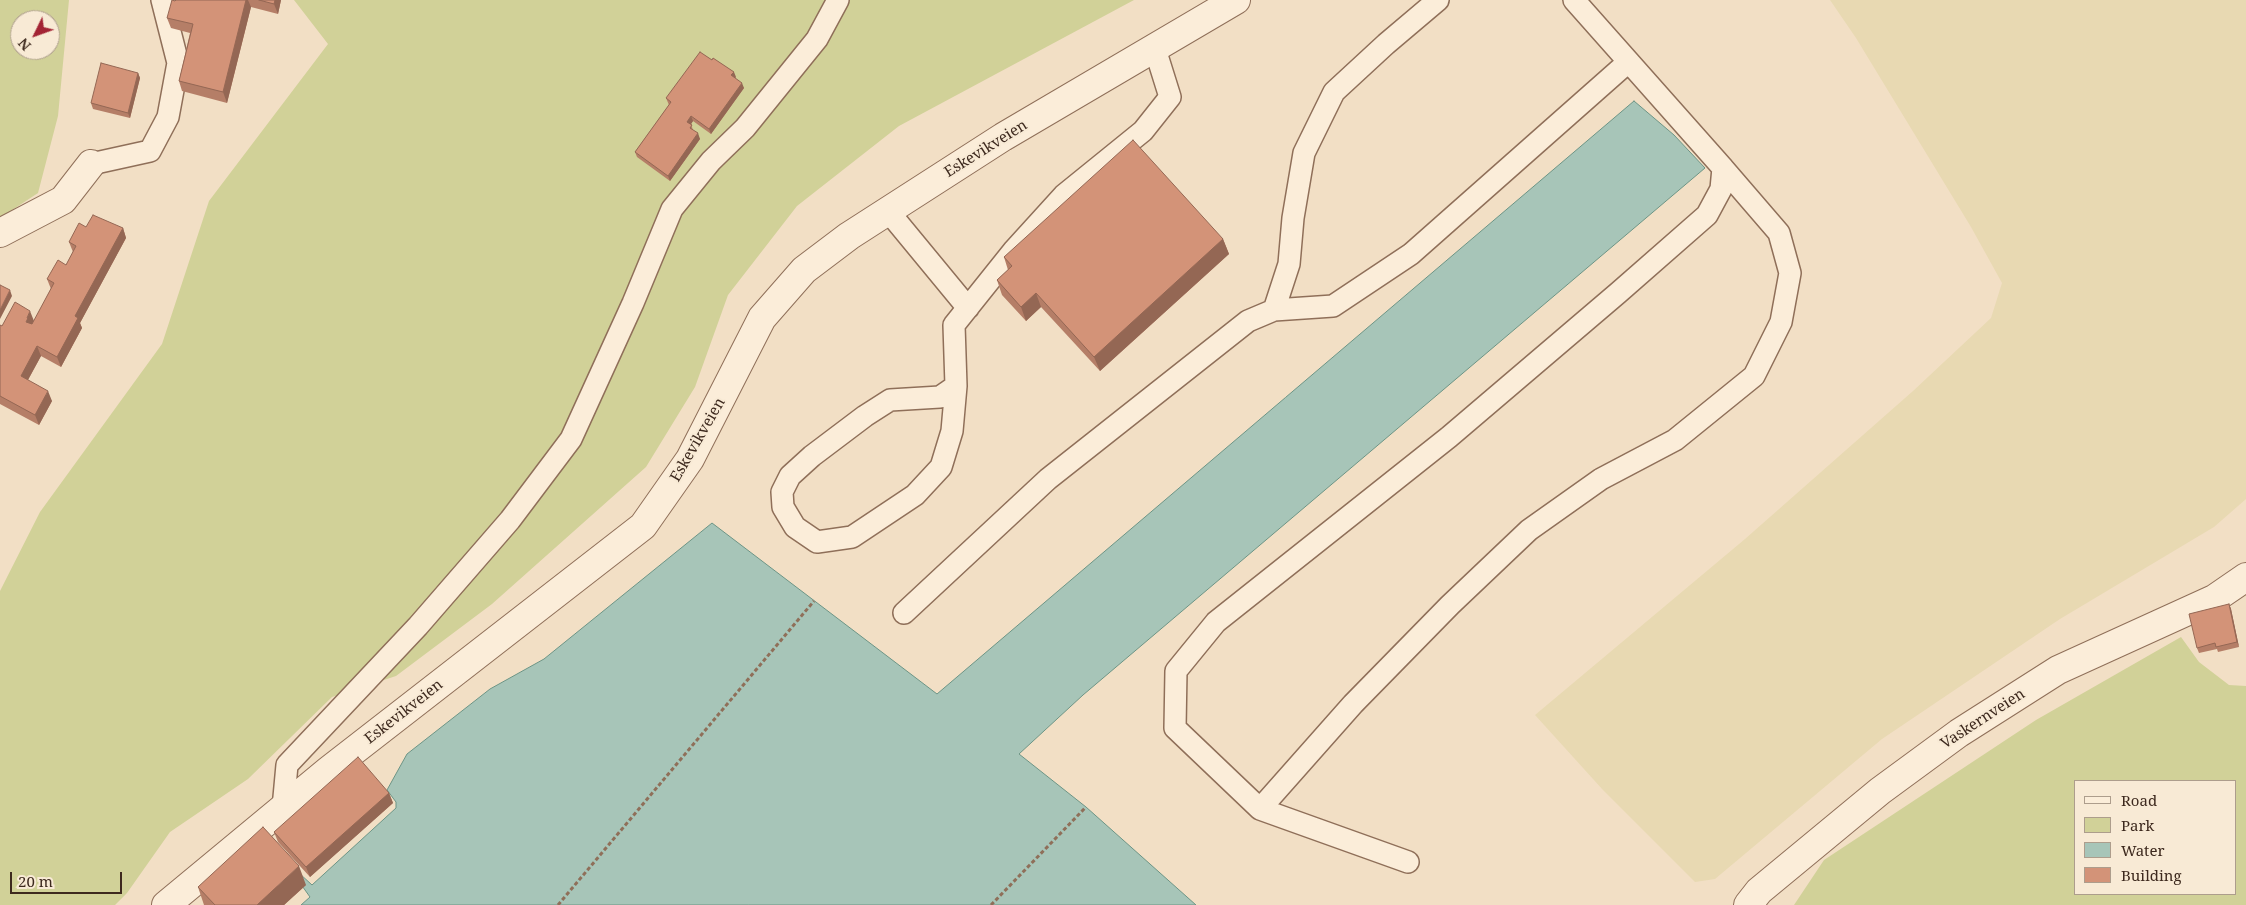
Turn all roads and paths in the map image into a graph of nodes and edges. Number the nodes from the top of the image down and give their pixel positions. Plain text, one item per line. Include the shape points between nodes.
1 (162, 0) edge
2 (838, 0) edge
3 (1236, 0) edge
4 (1438, 0) edge
5 (1574, 0) edge
6 (1155, 49) junction
7 (1627, 63) junction
8 (91, 164) joint
9 (1723, 168) junction
10 (888, 211) junction
11 (0, 233) edge
12 (968, 308) junction
13 (1274, 310) junction
14 (956, 386) junction
15 (2246, 577) edge
16 (814, 601) dead end
17 (904, 613) dead end
18 (1086, 807) dead end
19 (283, 808) junction
20 (1260, 808) junction
21 (1408, 862) dead end
22 (166, 905) edge
23 (558, 905) edge
24 (991, 905) edge
25 (1748, 905) edge

1 - 8 lane via 178,63 168,117 150,151
2 - 19 lane via 817,39 745,128 711,161 672,209 571,439 510,520 430,612 287,765
3 - 6 street, Eskevikveien
4 - 13 lane via 1334,92 1304,153 1289,264
5 - 7 lane
6 - 10 street, Eskevikveien via 1003,137
6 - 12 lane via 1170,97 1143,131 1064,195
7 - 9 lane
7 - 13 lane via 1410,254 1333,306
8 - 11 street via 62,200
9 - 20 lane via 1779,233 1790,273 1781,322 1754,376 1674,440 1601,479 1529,530 1353,704
9 - 20 lane via 1721,189 1707,215 1449,437 1216,622 1176,671 1175,728
10 - 12 lane
10 - 19 street, Eskevikveien via 804,270 762,318 690,459 643,526
12 - 14 lane via 954,325
13 - 17 lane via 1248,321 1048,478
14 - 14 lane via 952,432 941,467 915,496 852,537 817,542 795,527 783,507 782,492 790,476 812,456 890,400 940,396
15 - 25 street, Vaskernveien via 2214,599 2058,670 1960,733 1880,791 1759,891
16 - 23 path
18 - 24 path
19 - 22 street, Eskevikveien
20 - 21 lane

